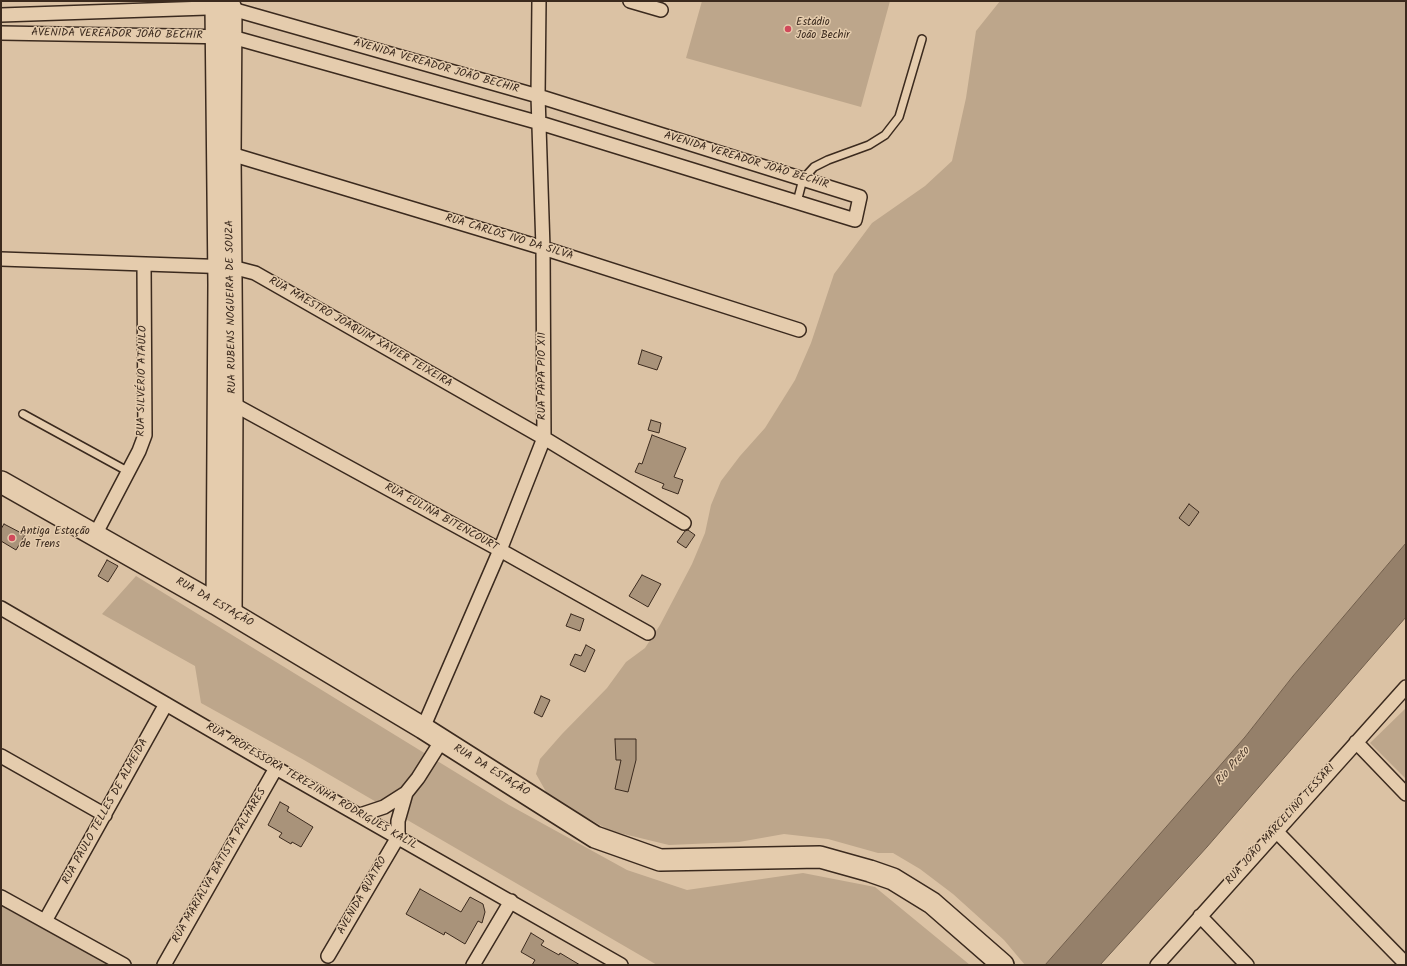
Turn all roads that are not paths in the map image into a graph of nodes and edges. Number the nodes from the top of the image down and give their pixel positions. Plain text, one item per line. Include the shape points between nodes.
1 (540, 1) edge
2 (630, 1) edge
3 (223, 4) edge
4 (661, 10) dead end
5 (1, 14) edge
6 (1, 34) edge
7 (224, 36) junction
8 (922, 39) dead end
9 (538, 96) junction
10 (540, 123) junction
11 (223, 154) junction
12 (803, 179) junction
13 (797, 202) junction
14 (542, 248) junction
15 (1, 259) edge
16 (144, 264) junction
17 (224, 267) junction
18 (799, 330) dead end
19 (225, 402) junction
20 (23, 414) dead end
21 (544, 438) junction
22 (129, 472) junction
23 (1, 482) edge
24 (684, 523) dead end
25 (95, 535) junction
26 (500, 550) junction
27 (1, 608) edge
28 (224, 609) junction
29 (648, 633) dead end
30 (1406, 687) edge
31 (166, 704) junction
32 (423, 728) junction
33 (442, 740) junction
34 (1356, 742) junction
35 (1, 756) edge
36 (276, 768) junction
37 (406, 793) junction
38 (1406, 794) edge
39 (105, 815) junction
40 (360, 815) junction
41 (1276, 831) junction
42 (398, 837) junction
43 (1, 897) edge
44 (511, 901) junction
45 (1200, 916) junction
46 (45, 921) junction
47 (328, 956) dead end
48 (616, 963) edge
49 (1406, 964) edge
50 (124, 965) edge
51 (164, 965) edge
52 (473, 965) edge
53 (1003, 965) edge
54 (1157, 965) edge
55 (1247, 965) edge

1 - 9 street, RUA PAPA PIO XII
2 - 4 street
3 - 5 street, AVENIDA VEREADOR JOÃO BECHIR via 207,8
3 - 7 street, RUA RUBENS NOGUEIRA DE SOUZA
3 - 9 street, AVENIDA VEREADOR JOÃO BECHIR
6 - 7 street, AVENIDA VEREADOR JOÃO BECHIR
7 - 10 street, AVENIDA VEREADOR JOÃO BECHIR
7 - 11 street, RUA RUBENS NOGUEIRA DE SOUZA
8 - 12 lane via 899,118 885,135 868,145 828,160 814,168
9 - 10 street, RUA PAPA PIO XII
9 - 12 street, AVENIDA VEREADOR JOÃO BECHIR
10 - 13 street, AVENIDA VEREADOR JOÃO BECHIR
10 - 14 street, RUA PAPA PIO XII
11 - 14 street, RUA CARLOS IVO DA SILVA
11 - 17 street, RUA RUBENS NOGUEIRA DE SOUZA
12 - 13 lane
12 - 13 street, AVENIDA VEREADOR JOÃO BECHIR via 860,197 855,220
14 - 18 street, RUA CARLOS IVO DA SILVA
14 - 21 street, RUA PAPA PIO XII
15 - 16 street, RUA MAESTRO JOAQUIM XAVIER TEIXEIRA
16 - 17 street, RUA MAESTRO JOAQUIM XAVIER TEIXEIRA
16 - 22 street, RUA SILVÉRIO ATAULO via 145,435
17 - 19 street, RUA RUBENS NOGUEIRA DE SOUZA
17 - 21 street, RUA MAESTRO JOAQUIM XAVIER TEIXEIRA via 255,273
19 - 26 street, RUA EULINA BITENCOURT
19 - 28 street, RUA RUBENS NOGUEIRA DE SOUZA
20 - 22 lane
21 - 24 street, RUA MAESTRO JOAQUIM XAVIER TEIXEIRA
21 - 26 street, RUA PAPA PIO XII
22 - 25 street, RUA SILVÉRIO ATAULO
23 - 25 main road, RUA DA ESTAÇÃO
25 - 28 main road, RUA DA ESTAÇÃO
26 - 29 street, RUA EULINA BITENCOURT
26 - 32 street, RUA PAPA PIO XII
27 - 31 street, RUA PROFESSORA TEREZINHA RODRIGUES KALIL
28 - 32 main road, RUA DA ESTAÇÃO
30 - 34 street, RUA JOÃO MARCELINO TESSARI
31 - 36 street, RUA PROFESSORA TEREZINHA RODRIGUES KALIL
31 - 39 street, RUA PAULO TELLES DE ALMEIDA
32 - 33 main road, RUA DA ESTAÇÃO
33 - 37 street
33 - 53 main road, RUA DA ESTAÇÃO via 595,836 660,860 820,857 893,879 932,903
34 - 38 street
34 - 41 street, RUA JOÃO MARCELINO TESSARI
35 - 39 street
36 - 40 street, RUA PROFESSORA TEREZINHA RODRIGUES KALIL
36 - 51 street, RUA MARIALVA BATISTA PALHARES
37 - 40 street via 384,807
37 - 42 street via 398,821
39 - 46 street, RUA PAULO TELLES DE ALMEIDA
40 - 42 street, RUA PROFESSORA TEREZINHA RODRIGUES KALIL
41 - 45 street, RUA JOÃO MARCELINO TESSARI
41 - 49 street
42 - 44 street, RUA PROFESSORA TEREZINHA RODRIGUES KALIL
42 - 47 street, AVENIDA QUATRO
43 - 46 street
44 - 48 street, RUA PROFESSORA TEREZINHA RODRIGUES KALIL
44 - 52 street
45 - 54 street, RUA JOÃO MARCELINO TESSARI
45 - 55 street
46 - 50 street

